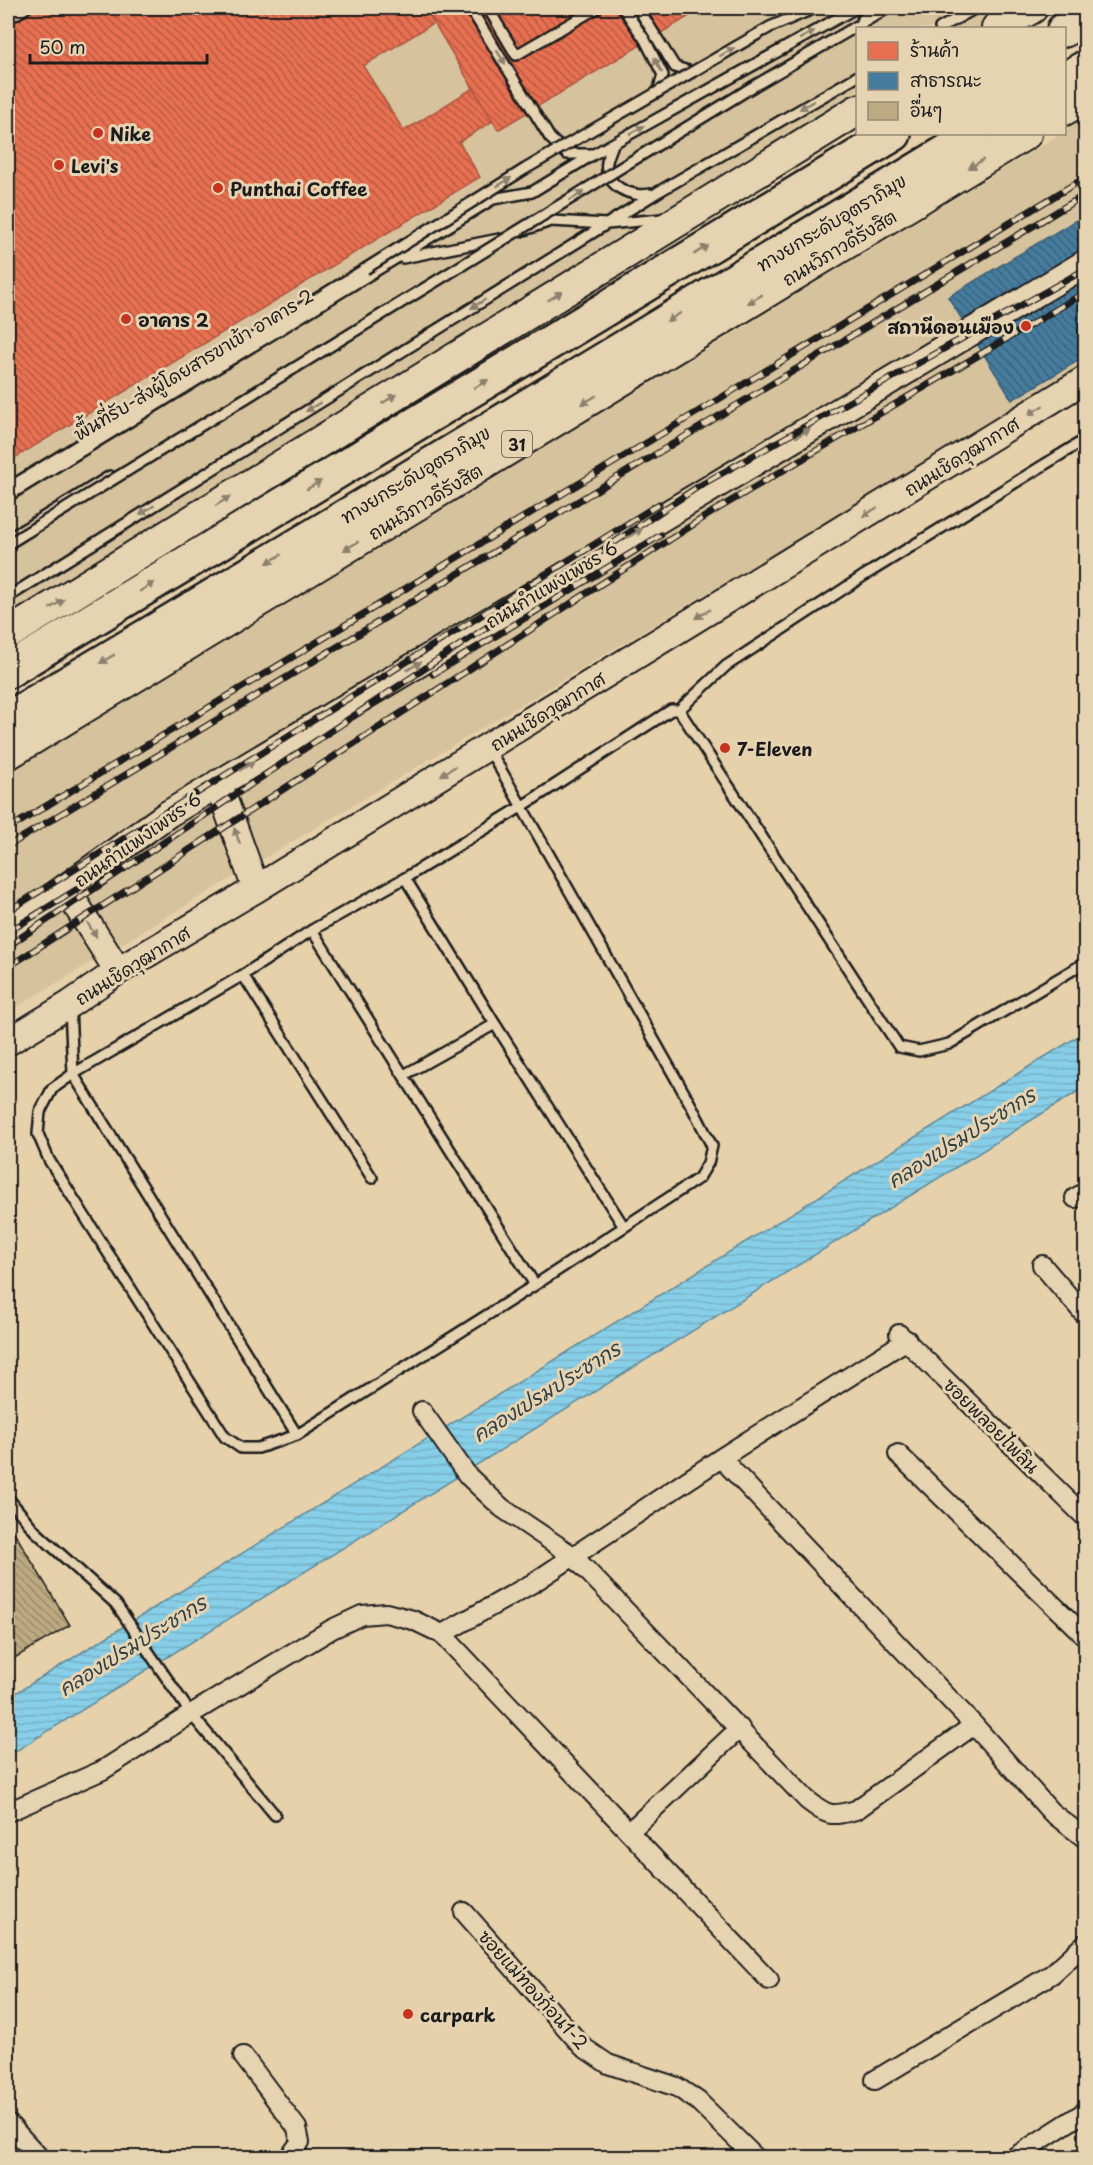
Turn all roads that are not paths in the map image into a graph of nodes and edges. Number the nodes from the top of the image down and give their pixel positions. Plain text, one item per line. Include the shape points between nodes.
1 (26, 8) edge
2 (470, 8) edge
3 (488, 8) edge
4 (597, 8) edge
5 (623, 8) edge
6 (638, 8) edge
7 (815, 8) edge
8 (856, 8) edge
9 (873, 8) edge
10 (888, 8) edge
11 (976, 8) edge
12 (1032, 8) edge
13 (1086, 17) edge
14 (8, 19) edge
15 (942, 27) edge
16 (999, 27) edge
17 (854, 28) junction
18 (1066, 29) edge
19 (1086, 67) edge
20 (692, 72) junction
21 (856, 77) edge
22 (1066, 79) edge
23 (658, 92) junction
24 (1086, 97) edge
25 (1066, 109) edge
26 (856, 111) edge
27 (892, 135) edge
28 (974, 135) edge
29 (1024, 135) edge
30 (613, 144) junction
31 (594, 154) junction
32 (658, 192) junction
33 (682, 218) junction
34 (607, 224) junction
35 (499, 239) junction
36 (395, 260) junction
37 (1086, 263) edge
38 (1086, 379) edge
39 (1086, 439) edge
40 (8, 488) edge
41 (8, 496) edge
42 (8, 539) edge
43 (8, 544) edge
44 (8, 597) edge
45 (8, 634) edge
46 (8, 671) edge
47 (679, 710) junction
48 (8, 719) edge
49 (488, 747) junction
50 (8, 754) edge
51 (218, 783) junction
52 (521, 807) junction
53 (405, 878) junction
54 (66, 889) junction
55 (256, 889) junction
56 (13, 927) edge
57 (312, 930) junction
58 (1086, 962) edge
59 (118, 972) junction
60 (243, 975) junction
61 (70, 1004) junction
62 (495, 1024) junction
63 (8, 1042) edge
64 (73, 1074) junction
65 (405, 1075) junction
66 (372, 1178) dead end
67 (624, 1227) junction
68 (1042, 1265) dead end
69 (535, 1285) junction
70 (1086, 1316) edge
71 (422, 1411) dead end
72 (297, 1435) junction
73 (898, 1454) dead end
74 (721, 1458) junction
75 (8, 1498) edge
76 (1086, 1518) edge
77 (573, 1556) junction
78 (442, 1634) junction
79 (1086, 1637) edge
80 (191, 1714) junction
81 (974, 1725) junction
82 (740, 1728) junction
83 (8, 1812) edge
84 (275, 1815) dead end
85 (630, 1831) junction
86 (1086, 1839) edge
87 (464, 1912) dead end
88 (1086, 1943) edge
89 (769, 1980) dead end
90 (243, 2056) dead end
91 (875, 2080) dead end
92 (1086, 2111) edge
93 (8, 2122) edge
94 (40, 2157) edge
95 (289, 2157) edge
96 (756, 2157) edge
97 (1013, 2157) edge

1 - 14 lane
2 -> 31 lane via 550,138 567,154
3 - 4 lane via 516,55
23 -> 5 lane via 663,75
6 - 20 lane via 675,67
20 -> 7 lane, bridge via 770,27
30 -> 8 lane, พื้นที่รับ-ส่งผู้โดยสารขาเข้า อาคาร 2
9 - 17 lane
10 - 17 lane
11 - 15 lane
12 - 16 highway
13 - 18 highway
43 -> 17 lane, bridge
19 - 22 highway
20 - 23 lane, bridge
21 -> 32 lane
40 -> 23 lane, bridge
24 - 25 highway
26 - 33 highway
46 -> 27 highway
28 -> 48 highway, ทางยกระดับอุตราภิมุข / 31
29 -> 50 highway, ถนนวิภาวดีรังสิต / 31
30 - 31 lane, พื้นที่รับ-ส่งผู้โดยสารขาเข้า อาคาร 2
30 - 32 lane via 606,163 614,183 626,193 641,196
31 - 36 lane, พื้นที่รับ-ส่งผู้โดยสารขาเข้า อาคาร 2 via 532,192 493,200
32 - 34 lane
33 - 34 lane
45 -> 33 highway
34 - 35 lane via 551,221
34 -> 44 lane
35 - 36 lane
35 - 42 lane
36 - 41 lane, พื้นที่รับ-ส่งผู้โดยสารขาเข้า อาคาร 2
51 -> 37 main road, ถนนกำแพงเพชร 6
38 -> 49 main road, ถนนเชิดวุฒากาศ
39 - 47 lane via 726,666
47 - 52 lane via 671,710
47 - 58 lane via 899,1047 919,1052 949,1044
49 - 52 lane
49 -> 55 main road, ถนนเชิดวุฒากาศ
51 - 54 main road, ถนนกำแพงเพชร 6 via 168,814
55 -> 51 main road
52 - 53 lane
52 - 67 lane via 712,1146 699,1179
53 - 57 lane
53 - 62 lane
54 - 56 main road, ถนนกำแพงเพชร 6
54 -> 59 main road
55 - 59 main road, ถนนเชิดวุฒากาศ
57 - 60 lane
57 - 65 lane
59 - 61 main road, ถนนเชิดวุฒากาศ
60 - 64 lane
60 - 66 lane
61 - 63 main road, ถนนเชิดวุฒากาศ
61 - 64 lane
62 - 65 lane
62 - 67 lane
64 - 72 lane
64 - 72 lane via 52,1089 40,1112 38,1134 49,1160 225,1437 241,1448 258,1448
65 - 69 lane
67 - 69 lane
68 - 70 street
69 - 72 lane
71 - 77 street via 468,1476 502,1508
73 - 79 street
74 - 76 street, ซอยพลอยไพลิน via 902,1336
74 - 77 street
74 - 81 street
75 - 80 lane via 36,1531 116,1604
77 - 78 street
77 - 82 street
78 - 80 street via 386,1613 362,1615
78 - 85 street
80 - 83 street via 103,1770
80 - 84 lane
81 - 82 street via 856,1810 837,1815 825,1813 807,1800
81 - 86 street via 1051,1812
82 - 85 street
85 - 89 street
87 - 96 street, ซอยแม่ทองก้อน1-2 via 583,2047 608,2064 677,2087 698,2101
88 - 91 street via 1052,1974
90 - 95 street via 299,2132 300,2142
92 - 97 street
93 - 94 street

